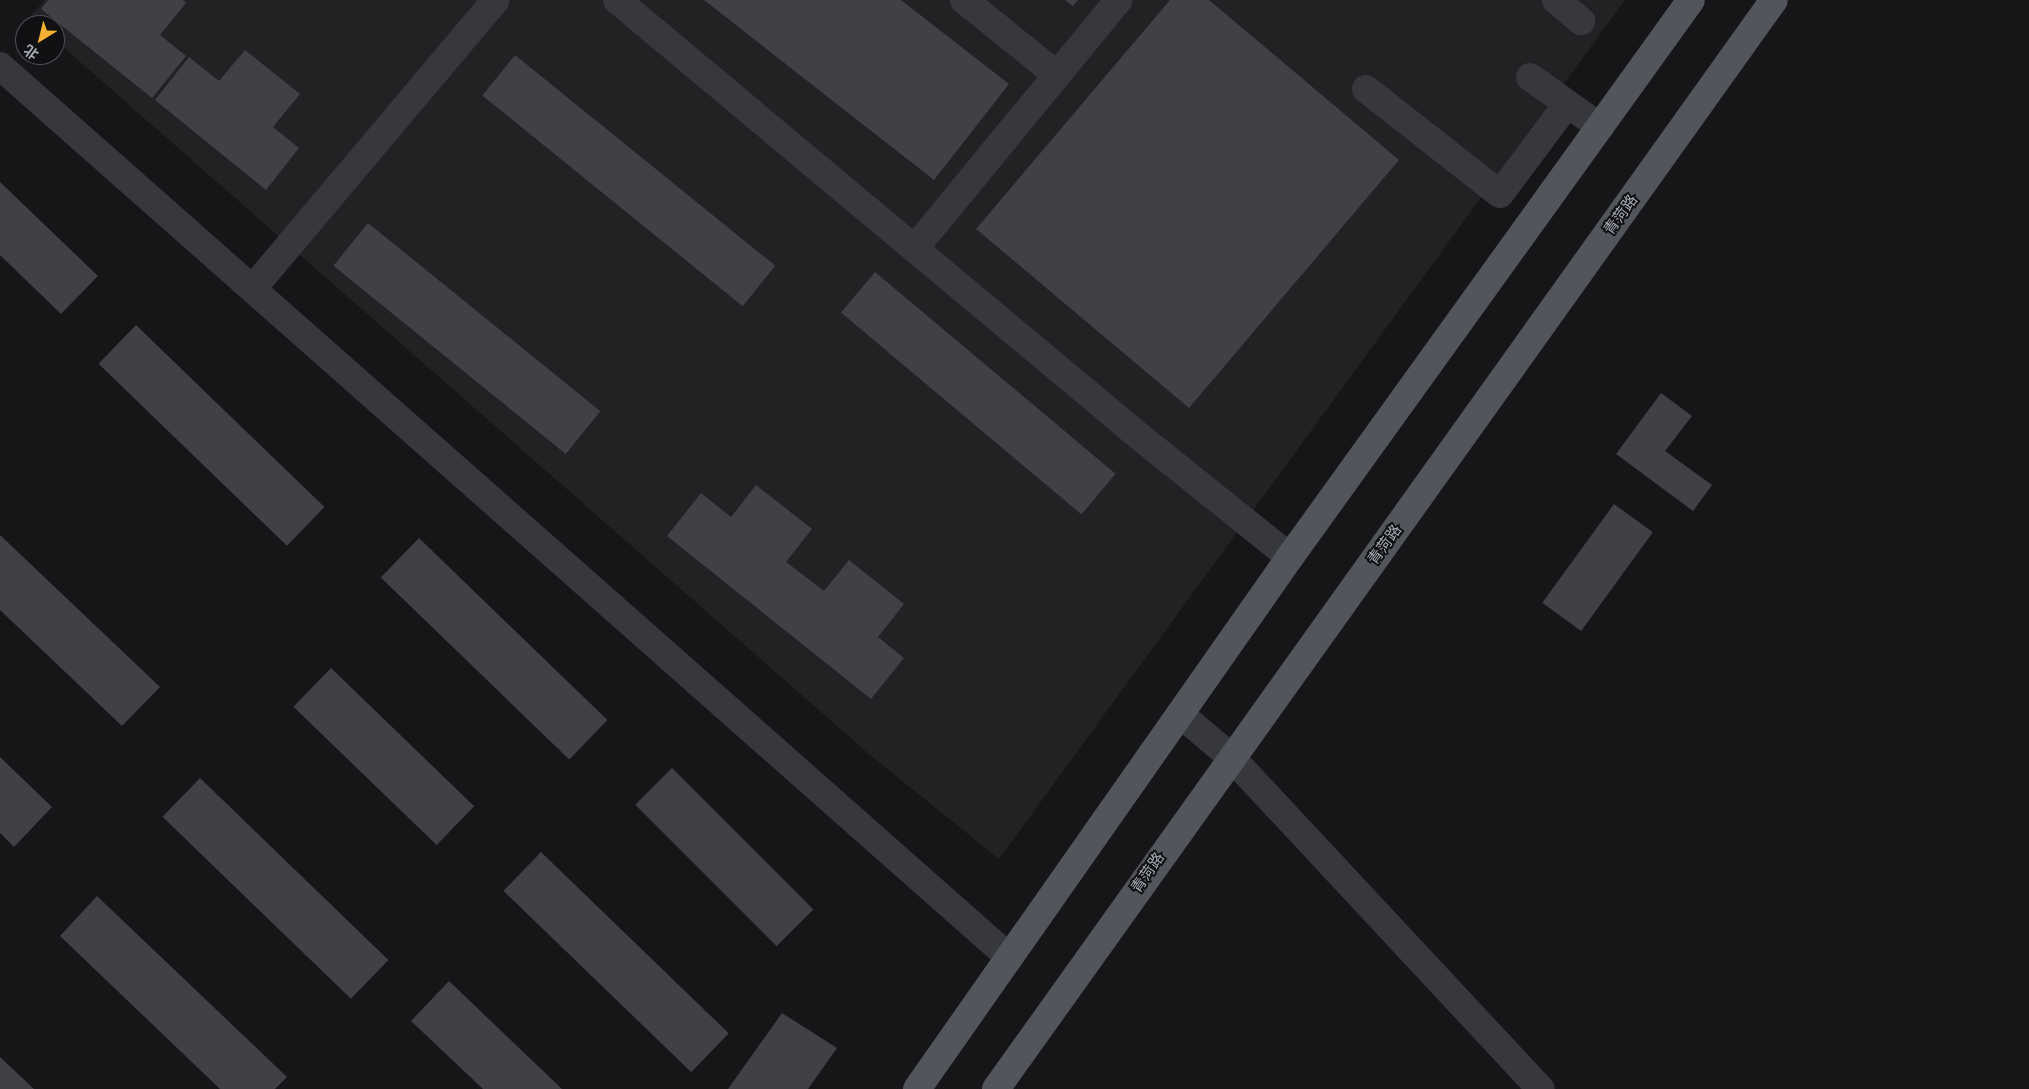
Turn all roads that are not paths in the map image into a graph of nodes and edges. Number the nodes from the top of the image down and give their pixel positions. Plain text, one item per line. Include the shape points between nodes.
1 (496, 0) edge
2 (617, 0) edge
3 (964, 0) edge
4 (1119, 0) edge
5 (1556, 0) edge
6 (1692, 0) edge
7 (1774, 0) edge
8 (1581, 21) dead end
9 (0, 66) edge
10 (1057, 76) junction
11 (1530, 77) dead end
12 (1366, 89) dead end
13 (1567, 104) junction
14 (1600, 127) junction
15 (915, 248) junction
16 (254, 287) junction
17 (1290, 557) junction
18 (1180, 714) junction
19 (1231, 757) junction
20 (1009, 957) junction
21 (917, 1089) edge
22 (996, 1089) edge
23 (1541, 1089) edge

1 - 16 street
2 - 15 street
3 - 10 street
4 - 10 street
5 - 8 street
6 - 14 main road
7 - 19 main road, 青菏路
9 - 16 street
10 - 15 street
11 - 13 street
12 - 13 street via 1500,194
13 - 14 street
14 - 17 main road
15 - 17 street via 1140,437
16 - 20 street
17 - 18 main road
18 - 19 street
18 - 20 main road
19 - 22 main road, 青菏路
19 - 23 street
20 - 21 main road

